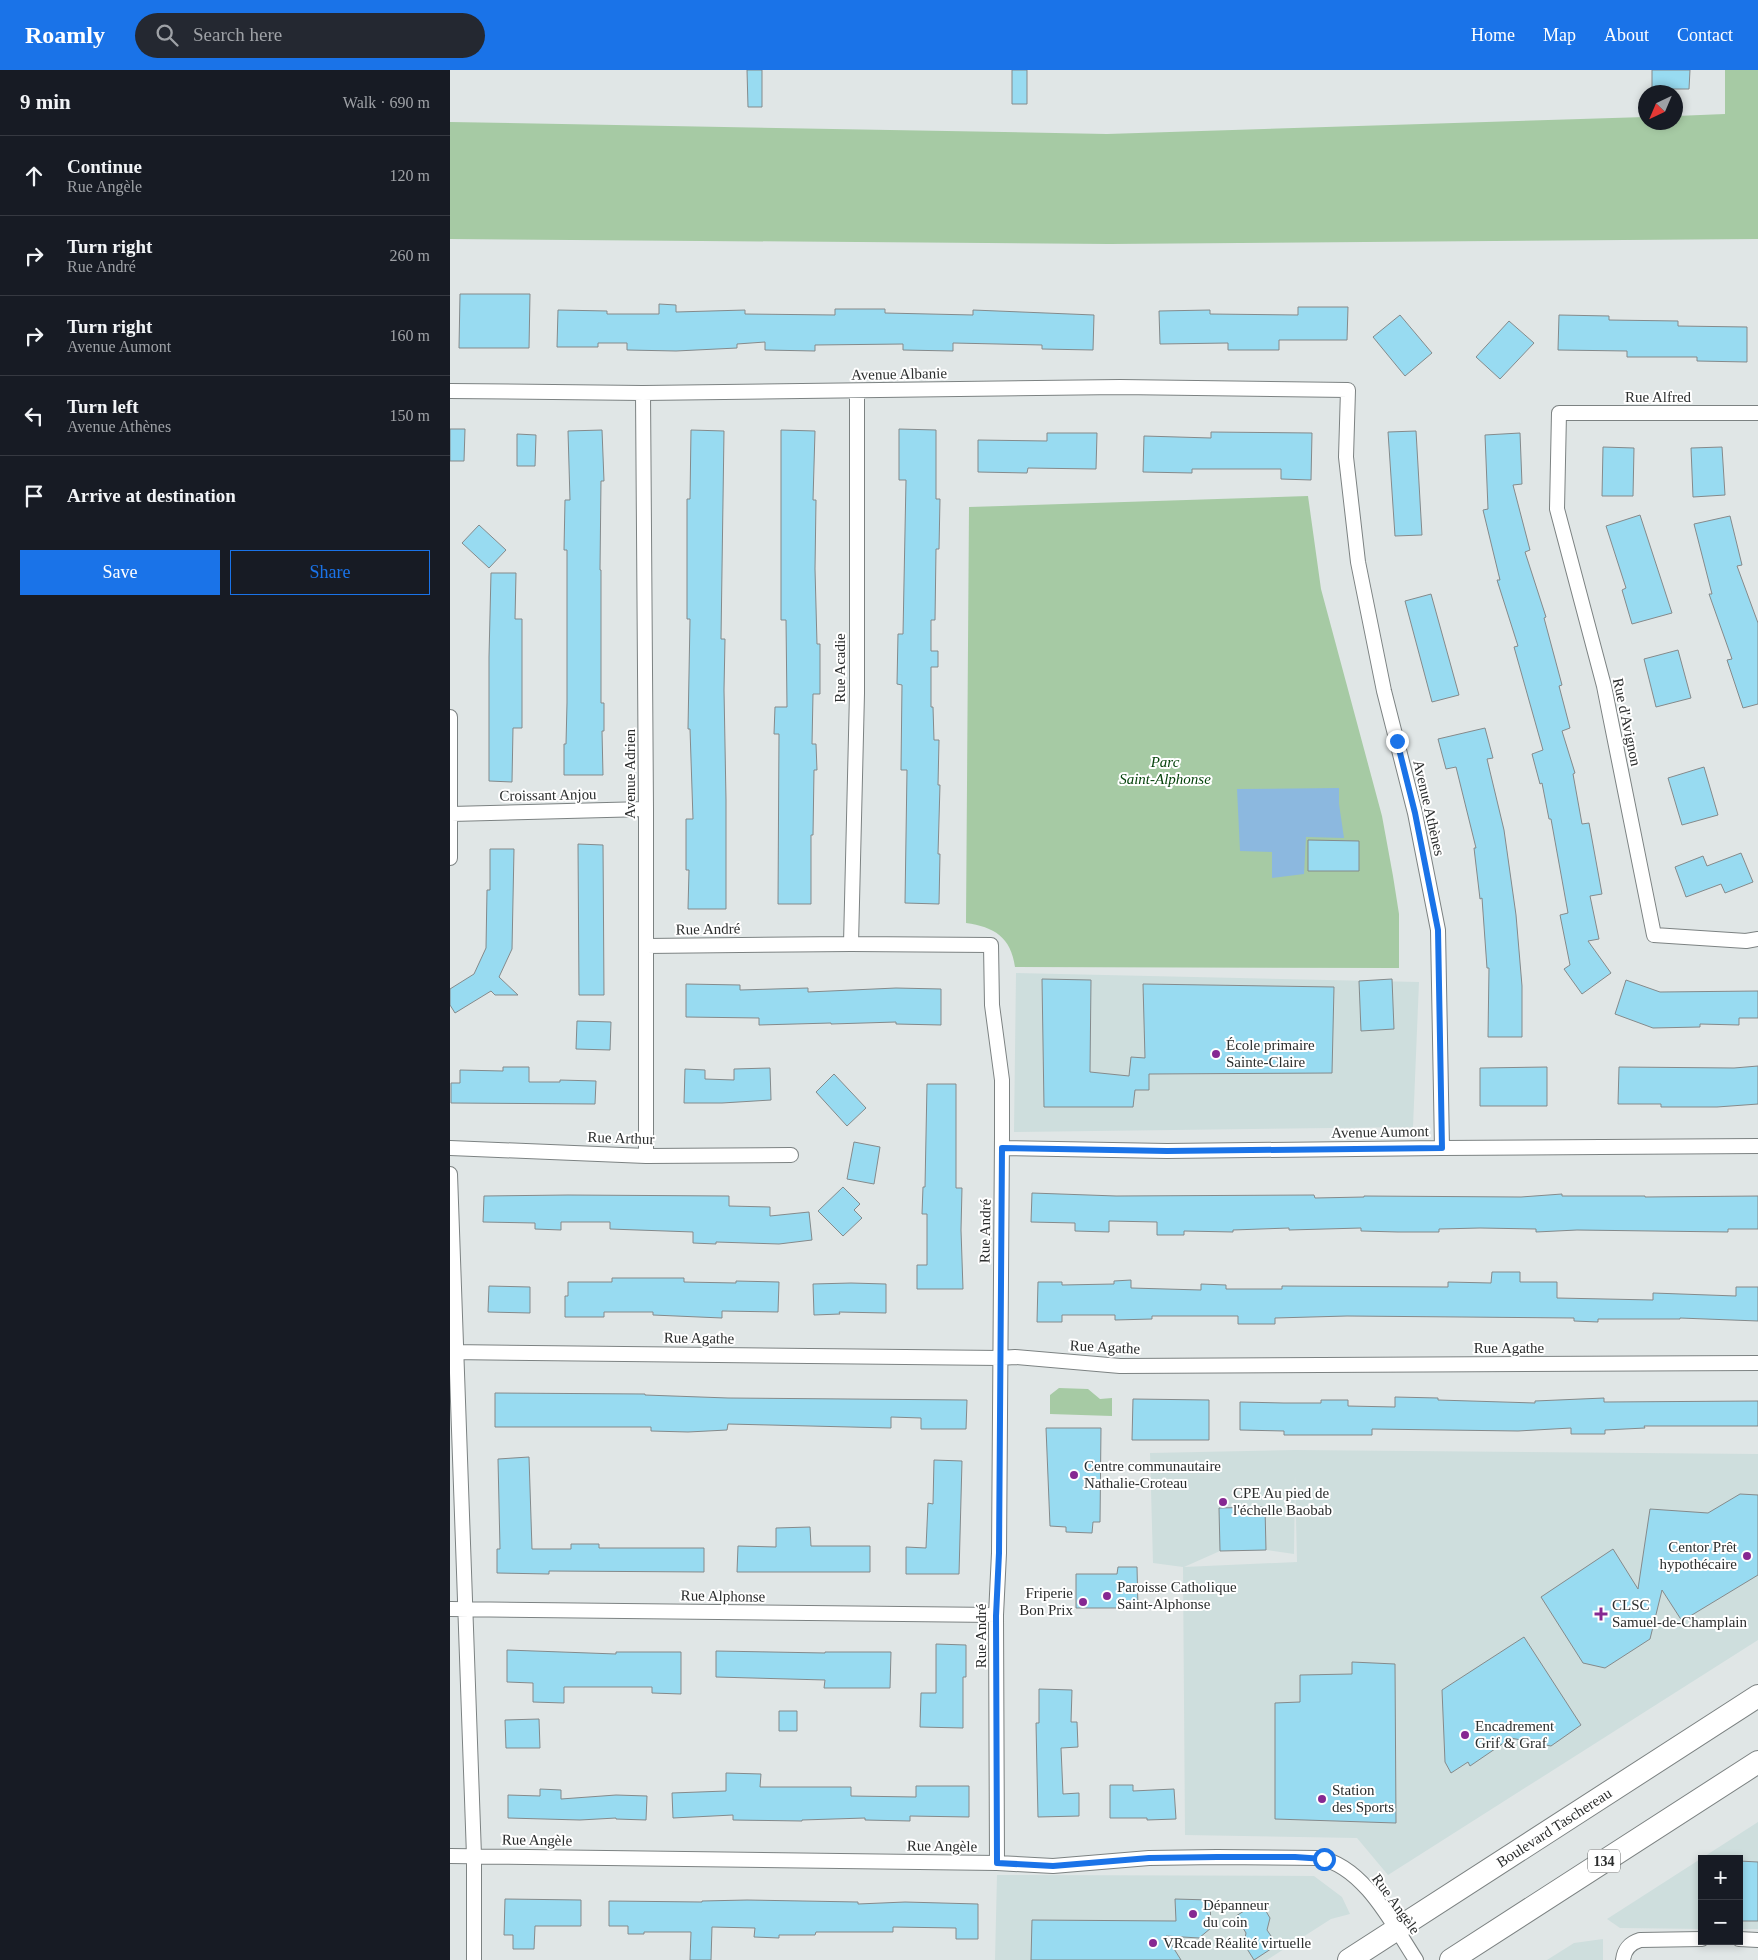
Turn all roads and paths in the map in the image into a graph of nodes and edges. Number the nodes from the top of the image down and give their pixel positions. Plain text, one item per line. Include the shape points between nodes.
1 (450, 390) edge
2 (1348, 390) joint
3 (857, 391) junction
4 (643, 392) junction
5 (1758, 412) edge
6 (1559, 413) joint
7 (1758, 418) edge
8 (450, 716) edge
9 (646, 809) junction
10 (451, 814) edge
11 (450, 858) edge
12 (1758, 939) edge
13 (851, 944) junction
14 (646, 946) junction
15 (1758, 1146) edge
16 (450, 1148) edge
17 (1002, 1148) junction
18 (1442, 1148) junction
19 (646, 1156) junction
20 (791, 1156) dead end
21 (450, 1174) edge
22 (453, 1352) edge
23 (1000, 1358) junction
24 (1758, 1363) edge
25 (450, 1609) edge
26 (465, 1609) junction
27 (996, 1616) junction
28 (1758, 1696) edge
29 (1758, 1762) edge
30 (450, 1856) edge
31 (474, 1856) junction
32 (997, 1863) junction
33 (1396, 1930) junction
34 (1698, 1939) edge
35 (1743, 1940) edge
36 (1758, 1940) edge
37 (474, 1960) edge
38 (1349, 1960) edge
39 (1416, 1960) edge
40 (1451, 1960) edge
41 (1623, 1960) edge

1 - 4 street, Avenue Albanie
2 - 3 street, Avenue Albanie via 1120,387
2 - 18 street, Avenue Athènes via 1346,457 1358,562 1438,930
3 - 4 street, Avenue Albanie
3 - 13 street, Rue Acadie via 857,693
4 - 9 street, Avenue Adrien
5 - 6 street, Rue Alfred
5 - 7 street
6 - 12 street, Rue d'Avignon via 1557,509 1604,686 1654,935
8 - 10 street
9 - 10 street, Croissant Anjou
9 - 14 street, Avenue Adrien
10 - 11 street
13 - 14 street, Rue André
13 - 17 street, Rue André via 991,945 992,1005 1002,1080
14 - 19 street, Avenue Adrien
15 - 18 street, Avenue Aumont
16 - 19 street, Rue Arthur
17 - 18 street, Avenue Aumont via 1167,1151
17 - 23 street, Rue André
19 - 20 street, Rue Arthur
21 - 22 street
22 - 23 street, Rue Agathe
22 - 26 street
23 - 24 street, Rue Agathe via 1120,1366
23 - 27 street, Rue André
25 - 26 street, Rue Alphonse
26 - 27 street, Rue Alphonse
26 - 31 street
27 - 32 street, Rue André
28 - 33 main road, Boulevard Taschereau
29 - 40 main road, 134
30 - 31 street, Rue Angèle
31 - 32 street, Rue Angèle
31 - 37 street
32 - 33 street, Rue Angèle via 1053,1866 1157,1858 1319,1858 1338,1864 1351,1873 1371,1894
33 - 38 main road, Boulevard Taschereau
33 - 39 street, Rue Angèle
34 - 41 street via 1644,1939 1629,1946
35 - 36 street

